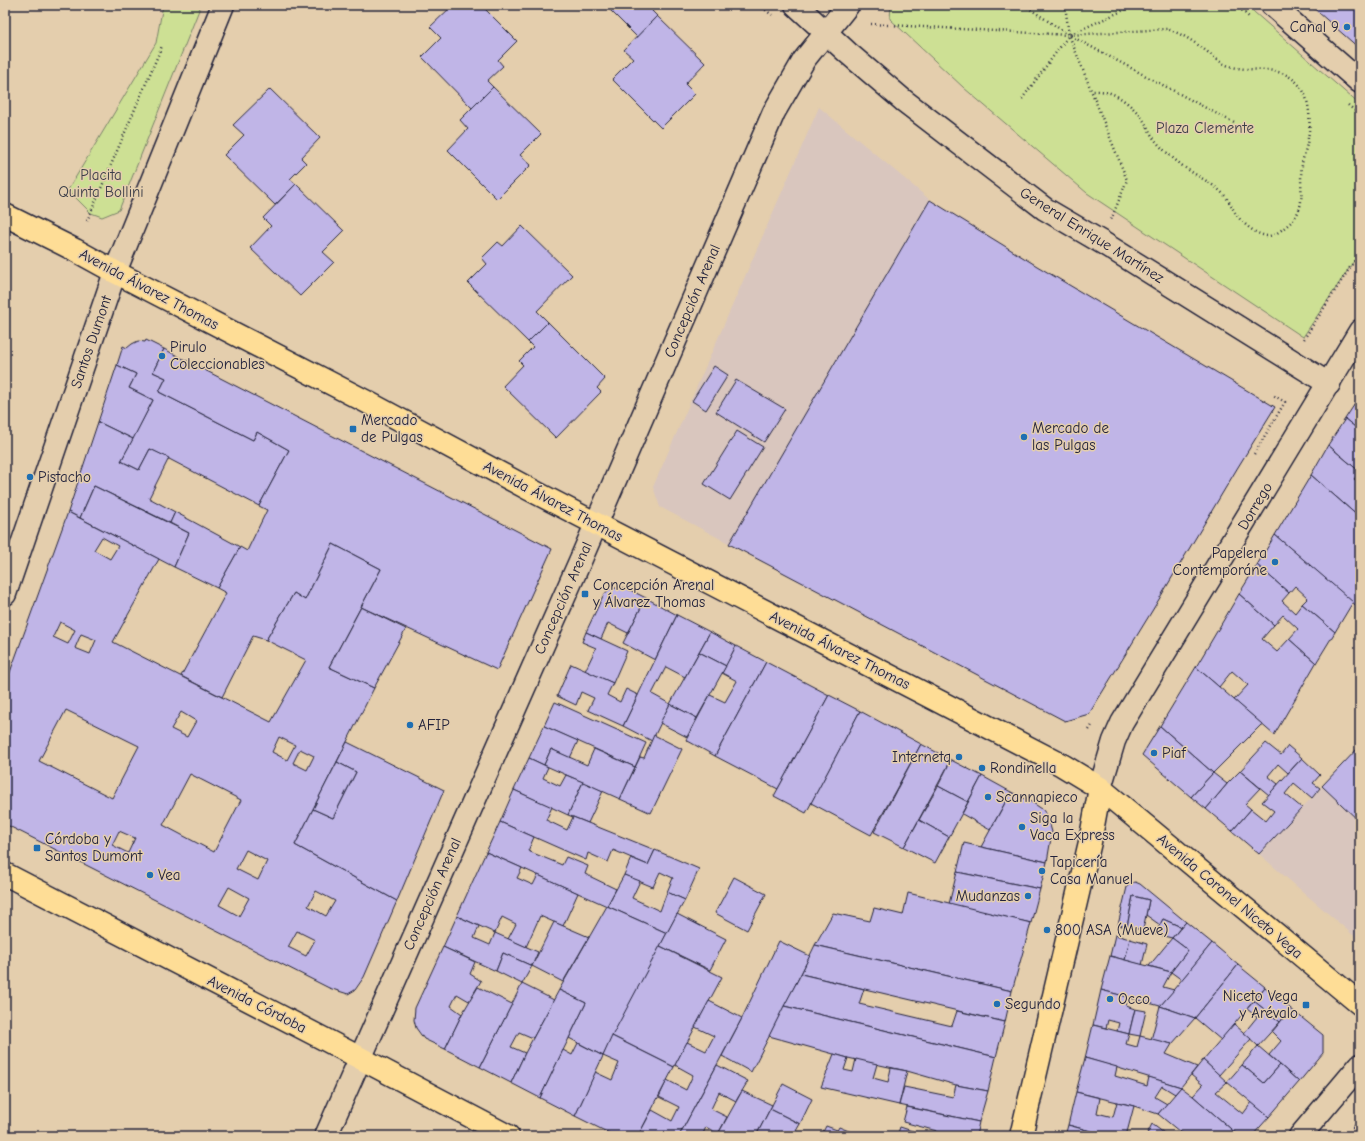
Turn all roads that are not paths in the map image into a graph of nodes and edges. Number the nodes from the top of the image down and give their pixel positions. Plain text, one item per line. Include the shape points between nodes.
1 (224, 5) edge
2 (796, 5) edge
3 (848, 5) edge
4 (1272, 5) edge
5 (826, 32) junction
6 (1360, 82) edge
7 (5, 215) edge
8 (115, 272) junction
9 (1360, 331) edge
10 (1329, 384) junction
11 (596, 524) junction
12 (5, 594) edge
13 (1100, 788) junction
14 (5, 874) edge
15 (1360, 1004) edge
16 (360, 1058) junction
17 (1360, 1064) edge
18 (326, 1136) edge
19 (508, 1136) edge
20 (1021, 1136) edge
21 (1300, 1136) edge

1 - 8 street, Santos Dumont
2 - 5 street, General Enrique Martínez
3 - 5 street, Concepción Arenal
4 - 6 street
5 - 10 street, General Enrique Martínez via 903,100 1038,204
5 - 11 street, Concepción Arenal via 804,60 774,112
7 - 8 main road, Avenida Álvarez Thomas
8 - 11 main road, Avenida Álvarez Thomas
8 - 12 street, Santos Dumont
9 - 10 street, Dorrego
10 - 13 street, Dorrego via 1122,723
11 - 13 main road, Avenida Álvarez Thomas via 1062,765
11 - 16 street, Concepción Arenal
13 - 15 main road, Avenida Coronel Niceto Vega
13 - 20 main road via 1090,842
14 - 16 main road, Avenida Córdoba
16 - 18 street, Concepción Arenal
16 - 19 main road, Avenida Córdoba
17 - 21 street

